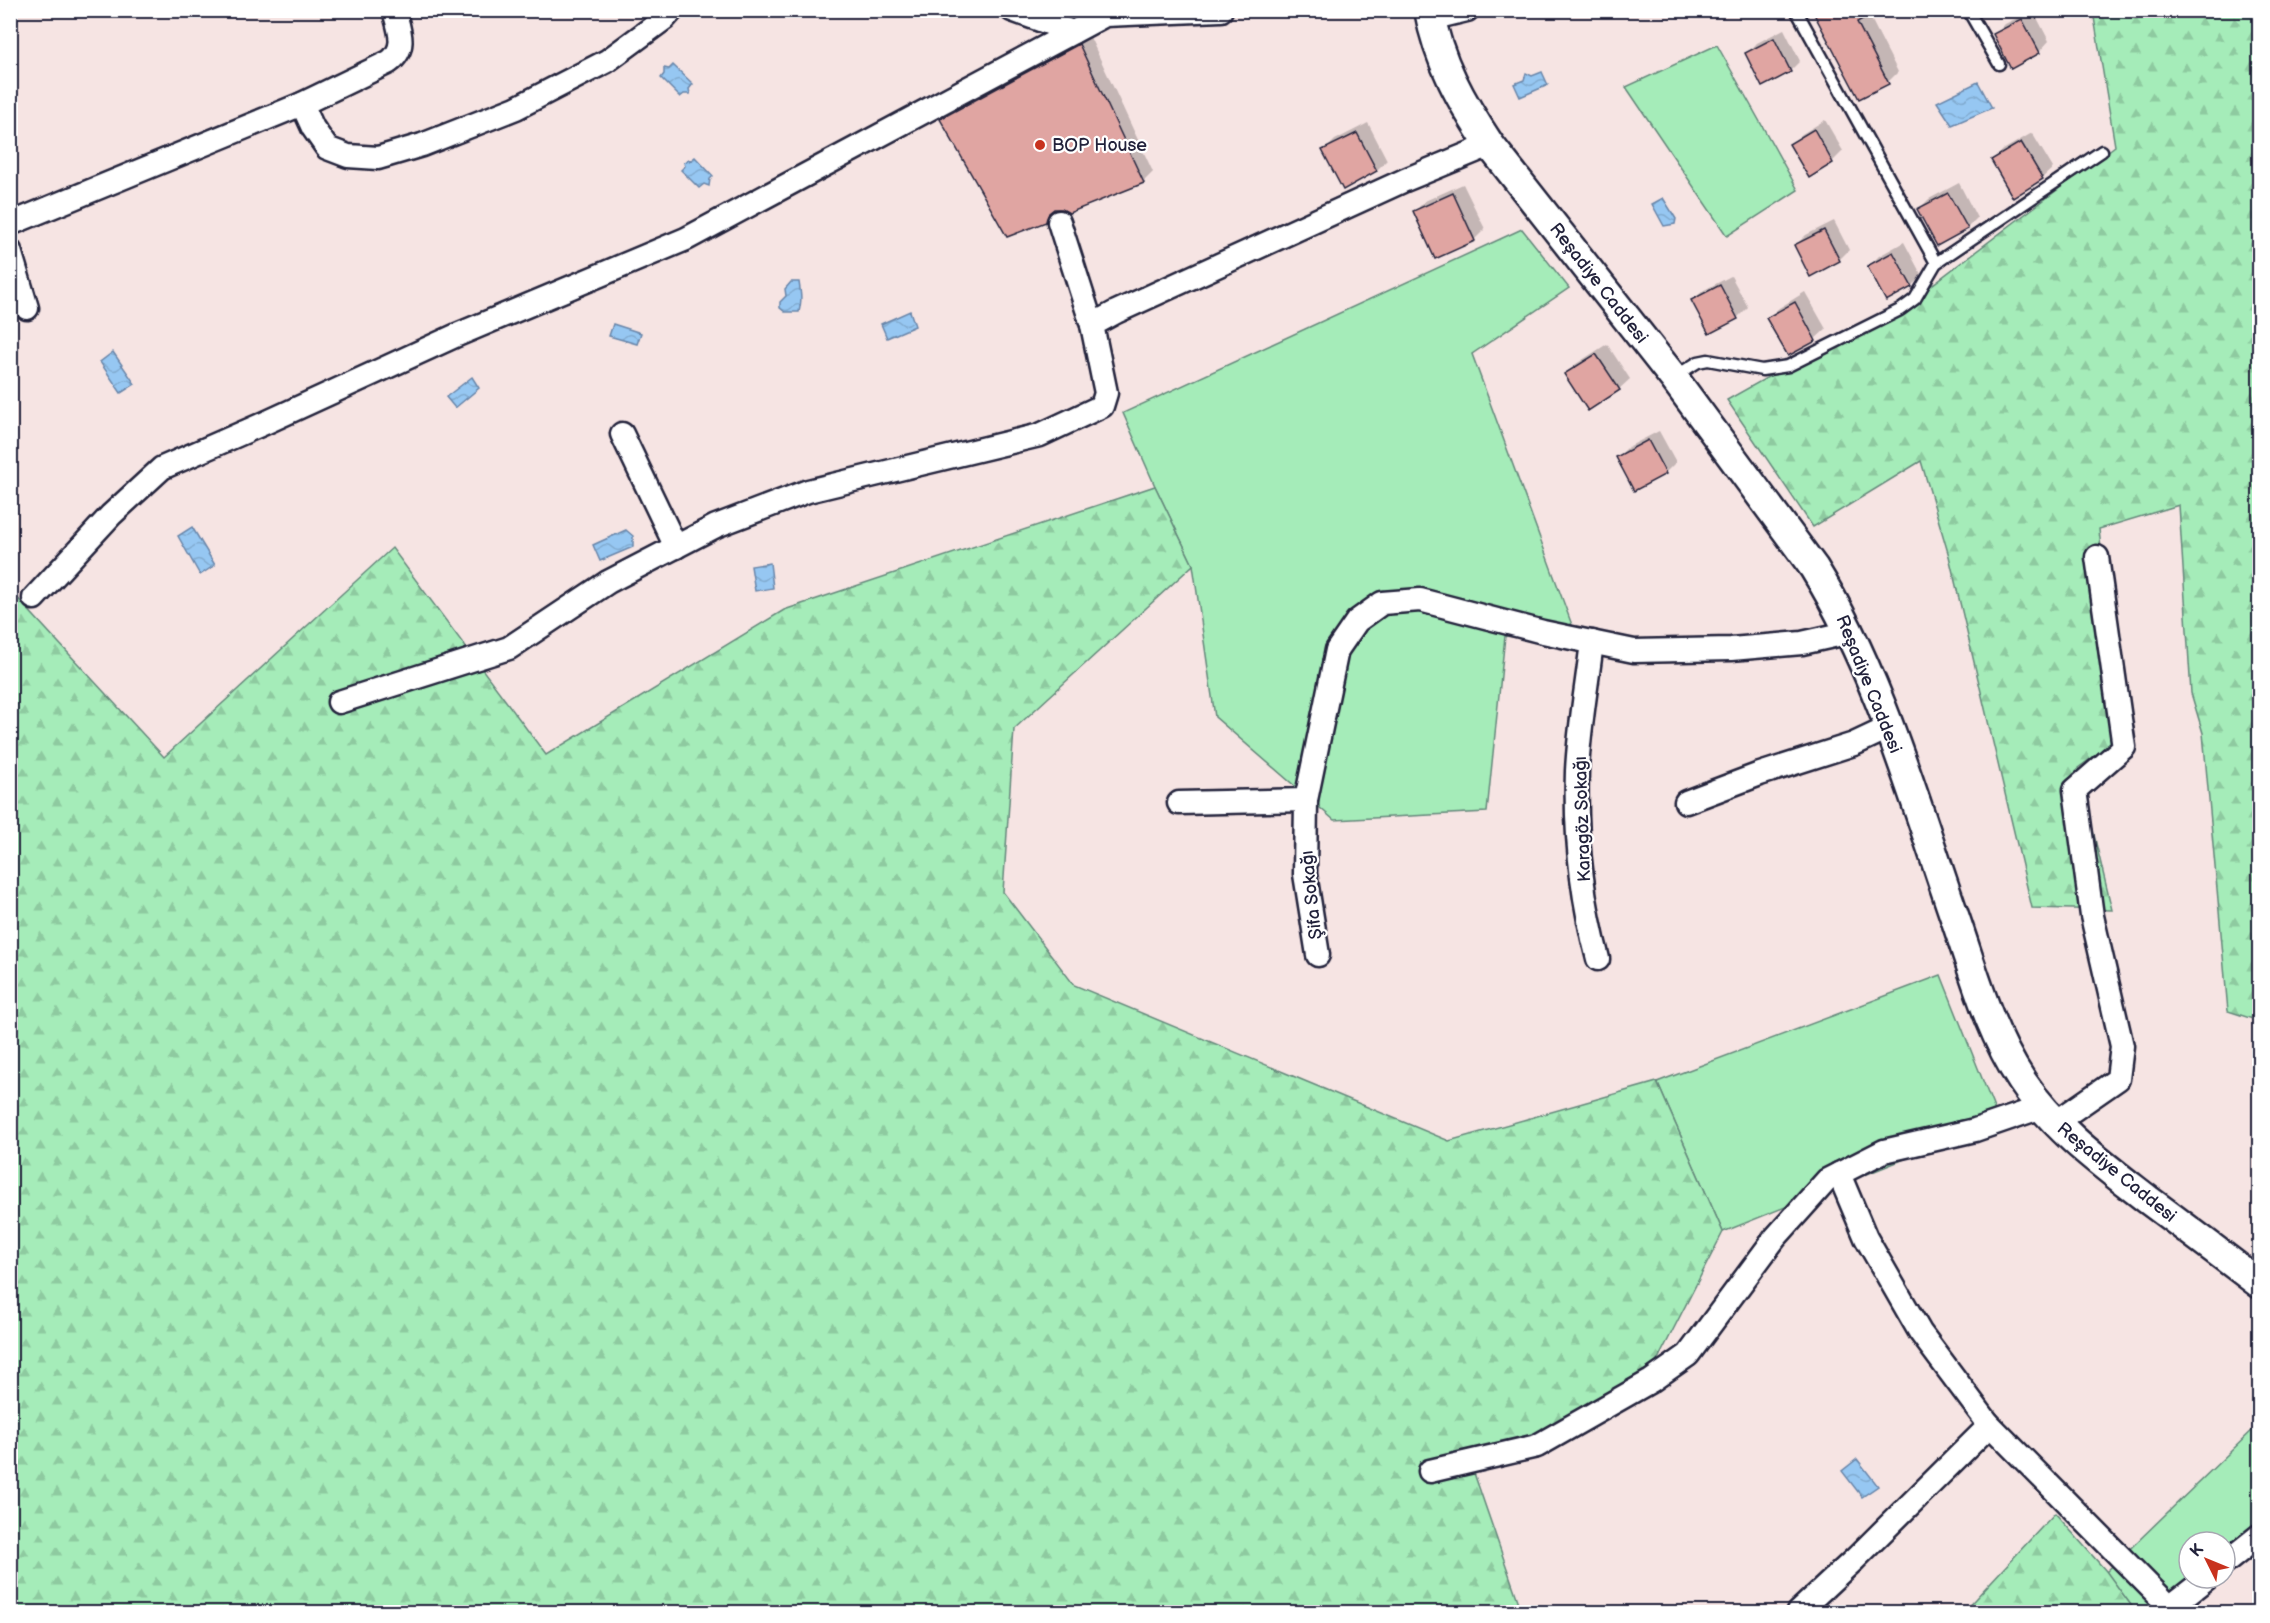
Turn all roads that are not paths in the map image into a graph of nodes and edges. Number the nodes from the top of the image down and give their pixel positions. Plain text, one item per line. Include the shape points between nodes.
1 (394, 10) edge
2 (672, 10) edge
3 (1012, 10) edge
4 (1221, 10) edge
5 (1467, 10) edge
6 (1796, 10) edge
7 (1968, 10) edge
8 (1126, 12) edge
9 (1429, 15) edge
10 (1073, 32) junction
11 (1998, 64) dead end
12 (302, 104) junction
13 (1490, 145) junction
14 (2102, 151) dead end
15 (1059, 222) dead end
16 (10, 224) edge
17 (10, 251) edge
18 (1936, 263) junction
19 (27, 308) dead end
20 (1092, 325) junction
21 (1673, 377) junction
22 (622, 434) dead end
23 (676, 547) junction
24 (2097, 556) dead end
25 (34, 598) dead end
26 (1851, 632) junction
27 (1592, 642) junction
28 (339, 702) dead end
29 (1888, 728) junction
30 (1306, 800) junction
31 (1686, 802) dead end
32 (1179, 803) dead end
33 (1318, 955) dead end
34 (1598, 959) dead end
35 (2049, 1114) junction
36 (1839, 1174) junction
37 (2259, 1284) edge
38 (1988, 1423) junction
39 (1430, 1471) dead end
40 (2259, 1535) edge
41 (2237, 1553) edge
42 (2192, 1590) edge
43 (2167, 1610) edge
44 (1798, 1612) edge

1 - 12 street via 401,38 396,57
2 - 12 street via 607,61 516,108 378,158 348,156 327,148
3 - 10 street
4 - 8 street
5 - 9 street
6 - 18 lane
7 - 11 lane
8 - 10 street via 1105,15
9 - 13 street, Reşadiye Caddesi via 1450,79
10 - 25 street via 686,239 457,335 162,468 111,515
12 - 16 street
13 - 20 street via 1405,180
13 - 21 street, Reşadiye Caddesi
14 - 18 lane
15 - 20 street
17 - 19 street
18 - 21 lane via 1915,299 1900,310 1788,366 1762,370 1708,360
20 - 23 street via 1106,393 1097,409 1040,435 808,491 716,526
21 - 26 street, Reşadiye Caddesi via 1815,568
22 - 23 street
23 - 28 street via 608,582 508,648
24 - 35 street via 2124,747 2075,789 2092,916 2122,1046 2118,1079
26 - 27 street, Şifa Sokağı via 1802,643 1731,649 1634,651
26 - 29 street, Reşadiye Caddesi
27 - 30 street, Şifa Sokağı via 1420,600 1382,603 1357,621 1337,650
27 - 34 street, Karagöz Sokağı via 1577,771 1588,921
29 - 31 street via 1854,744
29 - 35 street, Reşadiye Caddesi via 1992,1025 2023,1082
30 - 32 street
30 - 33 street, Şifa Sokağı via 1305,874
35 - 36 street via 1884,1151
35 - 37 street, Reşadiye Caddesi via 2096,1160
36 - 38 street via 1866,1238 1920,1332
36 - 39 street via 1827,1180 1776,1238 1688,1355 1652,1381 1538,1446
38 - 43 street
38 - 44 street
40 - 41 street
42 - 43 street

